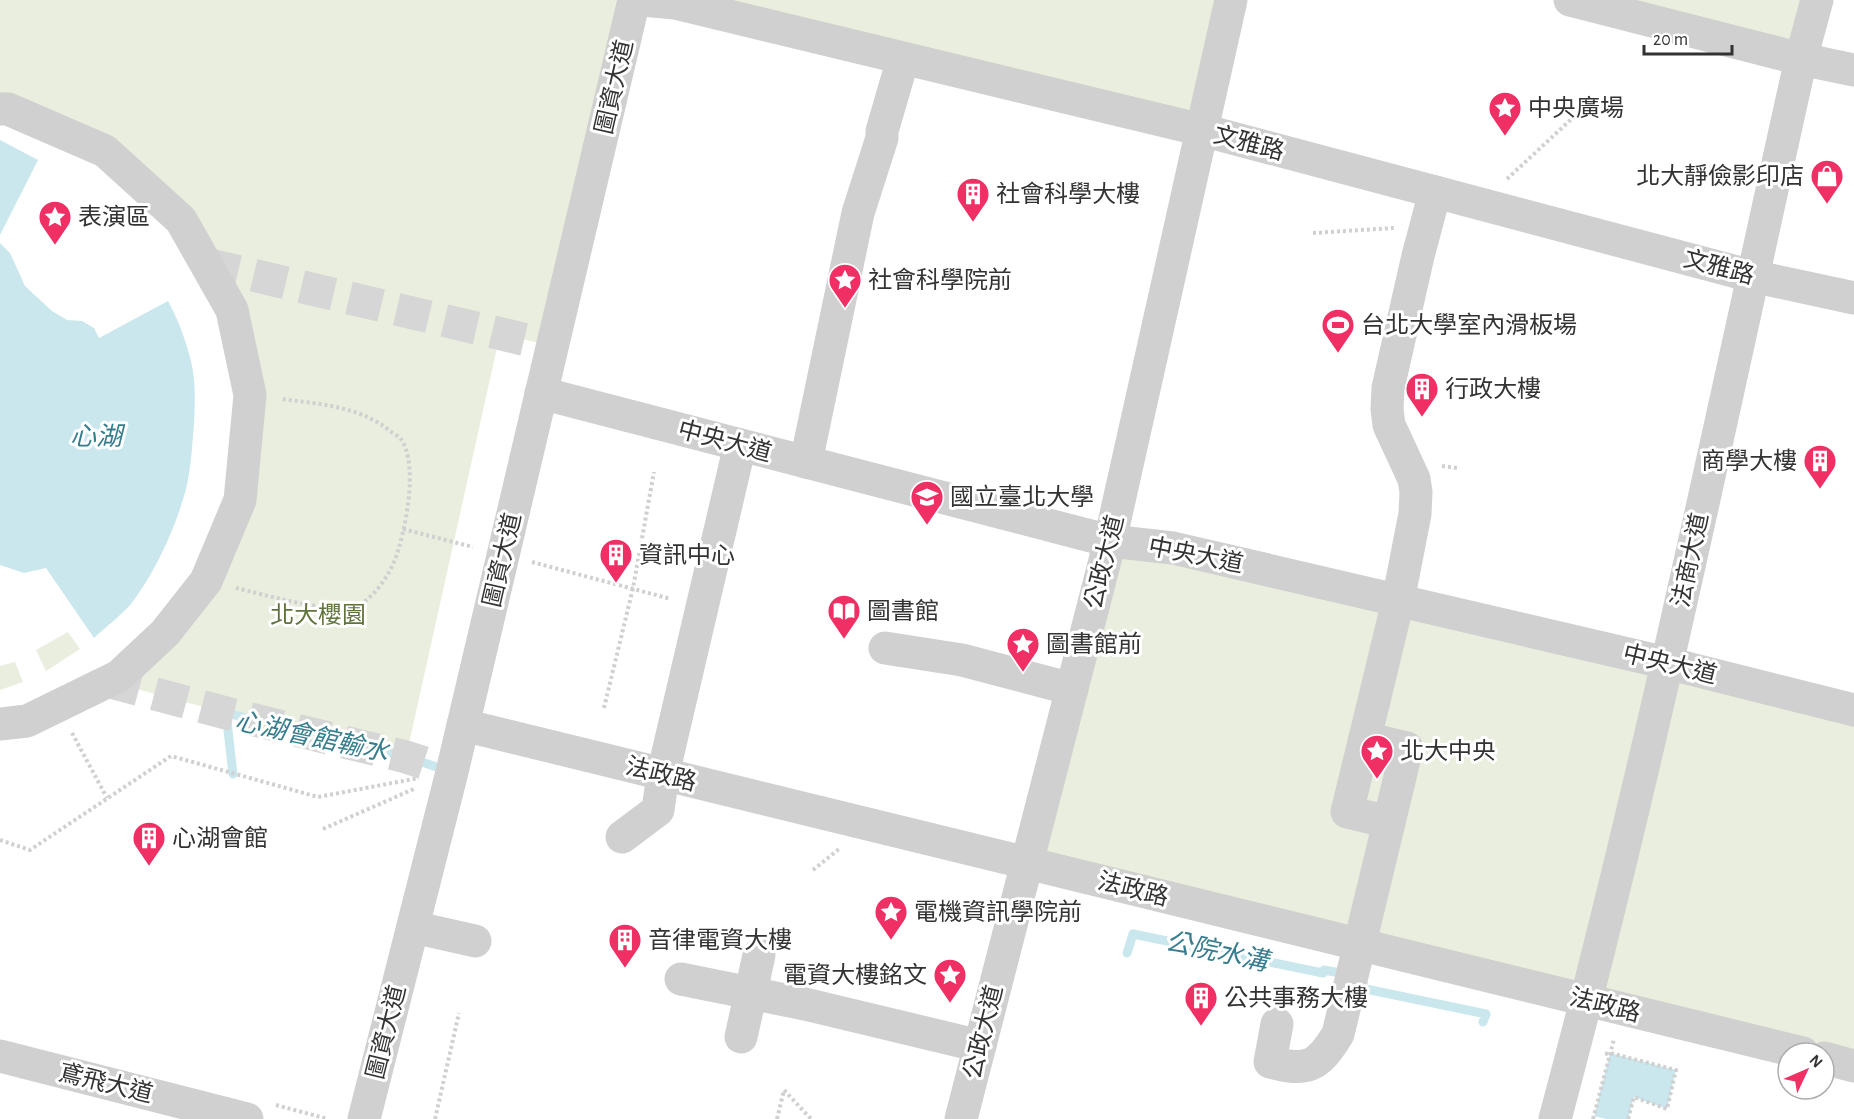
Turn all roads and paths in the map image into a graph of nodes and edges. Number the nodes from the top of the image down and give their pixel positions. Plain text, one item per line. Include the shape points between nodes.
1 (634, 0) edge
2 (642, 0) edge
3 (1231, 0) edge
4 (1570, 0) edge
5 (1817, 0) edge
6 (903, 58) junction
7 (1801, 59) junction
8 (1854, 70) edge
9 (0, 109) edge
10 (1202, 130) junction
11 (1435, 192) junction
12 (1752, 276) junction
13 (1854, 298) edge
14 (541, 393) junction
15 (250, 395) junction
16 (740, 445) junction
17 (806, 462) junction
18 (654, 472) dead end
19 (403, 529) junction
20 (1110, 541) junction
21 (482, 549) dead end
22 (527, 561) dead end
23 (206, 581) junction
24 (633, 588) junction
25 (671, 599) dead end
26 (1398, 601) junction
27 (885, 648) dead end
28 (1667, 663) junction
29 (1072, 688) junction
30 (57, 706) junction
31 (604, 708) dead end
32 (1854, 710) edge
33 (0, 724) edge
34 (463, 725) junction
35 (1365, 738) junction
36 (452, 772) junction
37 (663, 774) junction
38 (107, 798) junction
39 (1389, 822) junction
40 (323, 829) dead end
41 (622, 837) dead end
42 (0, 840) edge
43 (844, 844) dead end
44 (1027, 862) junction
45 (813, 870) dead end
46 (413, 927) junction
47 (475, 941) dead end
48 (1359, 944) junction
49 (759, 955) dead end
50 (681, 979) dead end
51 (750, 993) junction
52 (1586, 1000) junction
53 (1622, 1009) junction
54 (459, 1012) dead end
55 (1277, 1024) dead end
56 (741, 1037) dead end
57 (980, 1046) junction
58 (1776, 1046) edge
59 (1610, 1053) junction
60 (0, 1056) edge
61 (1571, 1058) junction
62 (1836, 1061) edge
63 (1854, 1065) edge
64 (247, 1119) edge
65 (364, 1119) edge
66 (435, 1119) edge
67 (777, 1119) edge
68 (811, 1119) edge
69 (961, 1119) edge
70 (1555, 1119) edge
71 (1593, 1119) edge
72 (1628, 1119) edge

1 - 14 street, 圖資大道
2 - 6 street, 文雅路 via 675,3
3 - 10 street, 公政大道
4 - 7 street
5 - 7 street, 法商大道
6 - 10 street, 文雅路
6 - 17 street via 858,213
7 - 8 street
7 - 12 street, 法商大道
9 - 15 street via 105,151 181,220 232,310
10 - 11 street, 文雅路
10 - 20 street, 公政大道
11 - 12 street, 文雅路
11 - 26 street via 1388,388 1389,425 1414,478 1416,492
12 - 13 street, 文雅路
12 - 28 street, 法商大道
14 - 16 street, 中央大道
14 - 34 street, 圖資大道
15 - 19 path via 347,409 379,422 400,439 407,452 411,477
15 - 23 street via 240,500
16 - 17 street, 中央大道
16 - 37 street
17 - 20 street, 中央大道
18 - 24 path
19 - 21 path
19 - 23 path via 386,577 353,607 305,604
20 - 26 street, 中央大道 via 1173,548
20 - 29 street, 公政大道
22 - 24 path
23 - 30 street via 165,633 119,676
24 - 25 path
24 - 31 path
26 - 28 street, 中央大道
26 - 35 street
27 - 29 street via 962,660
28 - 32 street, 中央大道
28 - 52 street, 法商大道
29 - 44 street, 公政大道
30 - 33 street via 27,720
30 - 38 path
34 - 36 street, 圖資大道
34 - 37 street, 法政路
35 - 39 street via 1347,812
35 - 39 street via 1407,748
36 - 38 path via 318,797 171,756
36 - 40 path
36 - 46 street, 圖資大道
37 - 41 street via 658,810
37 - 44 street, 法政路
38 - 42 path via 30,850
39 - 48 street
43 - 45 path
44 - 48 street, 法政路
44 - 57 street, 公政大道
46 - 47 street
46 - 65 street, 圖資大道
48 - 52 street, 法政路
48 - 55 street via 1338,1034 1327,1051 1312,1065 1291,1068 1270,1062
49 - 51 street
50 - 51 street
51 - 56 street
51 - 57 street
52 - 53 street, 法政路
52 - 61 street, 法商大道
53 - 58 street, 法政路
53 - 59 path
54 - 66 path
57 - 69 street, 公政大道
59 - 61 path
59 - 71 path
59 - 72 path via 1676,1070 1667,1110 1634,1097
60 - 64 street, 鳶飛大道
61 - 70 street, 法商大道
62 - 63 street
67 - 68 path via 784,1089

